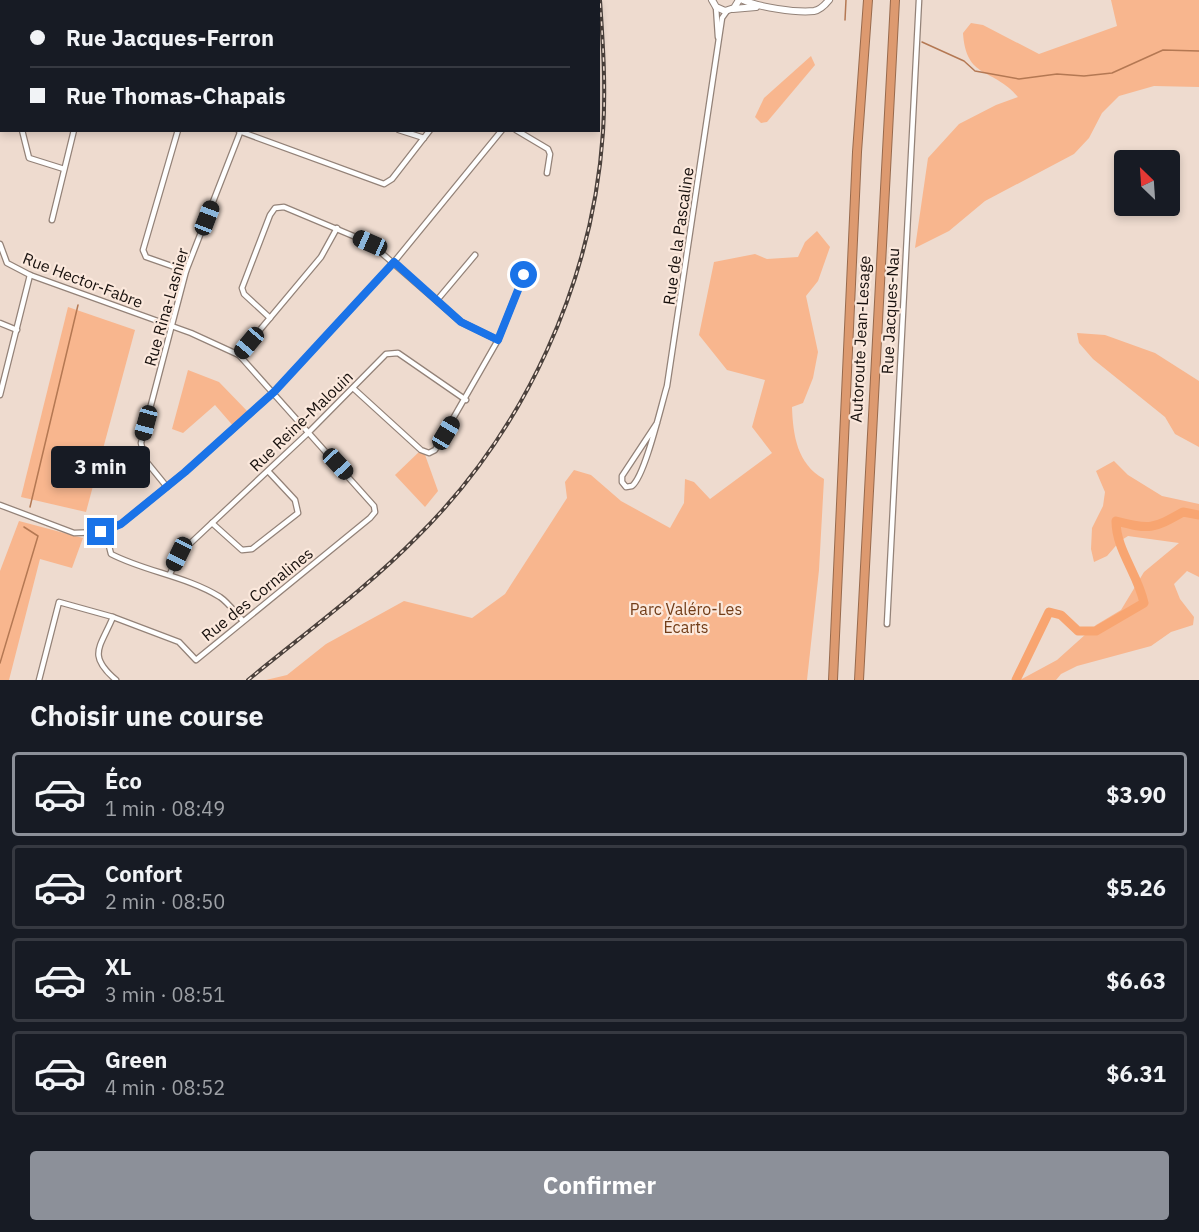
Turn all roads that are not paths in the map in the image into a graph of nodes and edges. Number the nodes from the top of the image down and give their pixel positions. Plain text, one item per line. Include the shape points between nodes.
1 (741, 0) edge
2 (829, 0) edge
3 (868, 0) edge
4 (895, 0) edge
5 (919, 0) edge
6 (714, 3) edge
7 (759, 6) junction
8 (730, 10) junction
9 (717, 52) junction
10 (22, 132) edge
11 (73, 132) edge
12 (177, 132) edge
13 (240, 132) edge
14 (243, 132) edge
15 (405, 132) edge
16 (428, 132) edge
17 (500, 132) edge
18 (520, 132) edge
19 (424, 138) junction
20 (64, 169) junction
21 (547, 173) dead end
22 (52, 220) dead end
23 (337, 228) junction
24 (0, 244) edge
25 (475, 255) dead end
26 (394, 262) junction
27 (186, 271) junction
28 (30, 274) junction
29 (524, 275) dead end
30 (438, 299) junction
31 (270, 318) junction
32 (0, 323) edge
33 (172, 326) junction
34 (16, 330) junction
35 (498, 340) junction
36 (239, 356) junction
37 (2, 383) edge
38 (353, 388) junction
39 (274, 392) junction
40 (0, 395) edge
41 (466, 400) junction
42 (657, 423) junction
43 (309, 432) junction
44 (268, 471) junction
45 (167, 487) junction
46 (0, 505) edge
47 (212, 524) junction
48 (105, 530) junction
49 (170, 574) junction
50 (113, 617) junction
51 (243, 621) junction
52 (886, 624) dead end
53 (39, 680) edge
54 (116, 680) edge
55 (833, 680) edge
56 (859, 680) edge

1 - 7 street
1 - 8 street
2 - 7 street via 815,11
3 - 55 highway, Autoroute Jean-Lesage via 857,152
4 - 56 highway, Autoroute Jean-Lesage
5 - 52 street, Rue Jacques-Nau
6 - 8 street
6 - 9 street, Rue de la Pascaline
7 - 8 street
8 - 9 street, Rue de la Pascaline via 722,18
9 - 42 street, Rue de la Pascaline via 674,353
10 - 20 street via 28,158
11 - 20 street
12 - 27 street via 142,250 146,257
13 - 27 street, Rue Rina-Lasnier
14 - 19 street via 384,184
15 - 19 street
16 - 19 street
17 - 26 street
18 - 21 street via 548,148
20 - 22 street
23 - 26 street via 370,243
23 - 31 street via 321,257
23 - 31 street via 284,207 275,208 242,288
24 - 28 street, Rue Hector-Fabre via 8,263
25 - 30 street
26 - 30 street
26 - 39 street
27 - 33 street, Rue Rina-Lasnier
28 - 33 street, Rue Hector-Fabre
28 - 34 street
29 - 35 street
30 - 35 street via 461,322
31 - 36 street
32 - 34 street
33 - 36 street, Rue Hector-Fabre
33 - 45 street, Rue Rina-Lasnier via 141,443 145,460
34 - 37 street
35 - 41 street
36 - 39 street, Rue Hector-Fabre
37 - 40 street
38 - 41 street, Rue Reine-Malouin via 386,354 398,353
38 - 41 street via 424,453 435,450
38 - 43 street, Rue Reine-Malouin
39 - 43 street, Rue Hector-Fabre
39 - 45 street
42 - 42 street, Rue de la Pascaline via 622,476 626,487 639,479
43 - 44 street, Rue Reine-Malouin
43 - 51 street, Rue des Cornalines via 368,496 375,512
44 - 47 street, Rue Reine-Malouin
44 - 47 street via 295,500 298,513 252,549 242,549
45 - 48 street via 121,524
46 - 48 street via 74,532
47 - 49 street, Rue Reine-Malouin via 179,554
48 - 49 street via 111,554 131,564
49 - 51 street via 222,598
50 - 51 street, Rue des Cornalines via 179,642 196,660
50 - 53 street, Rue des Cornalines via 59,602
50 - 54 street via 97,655 99,666

